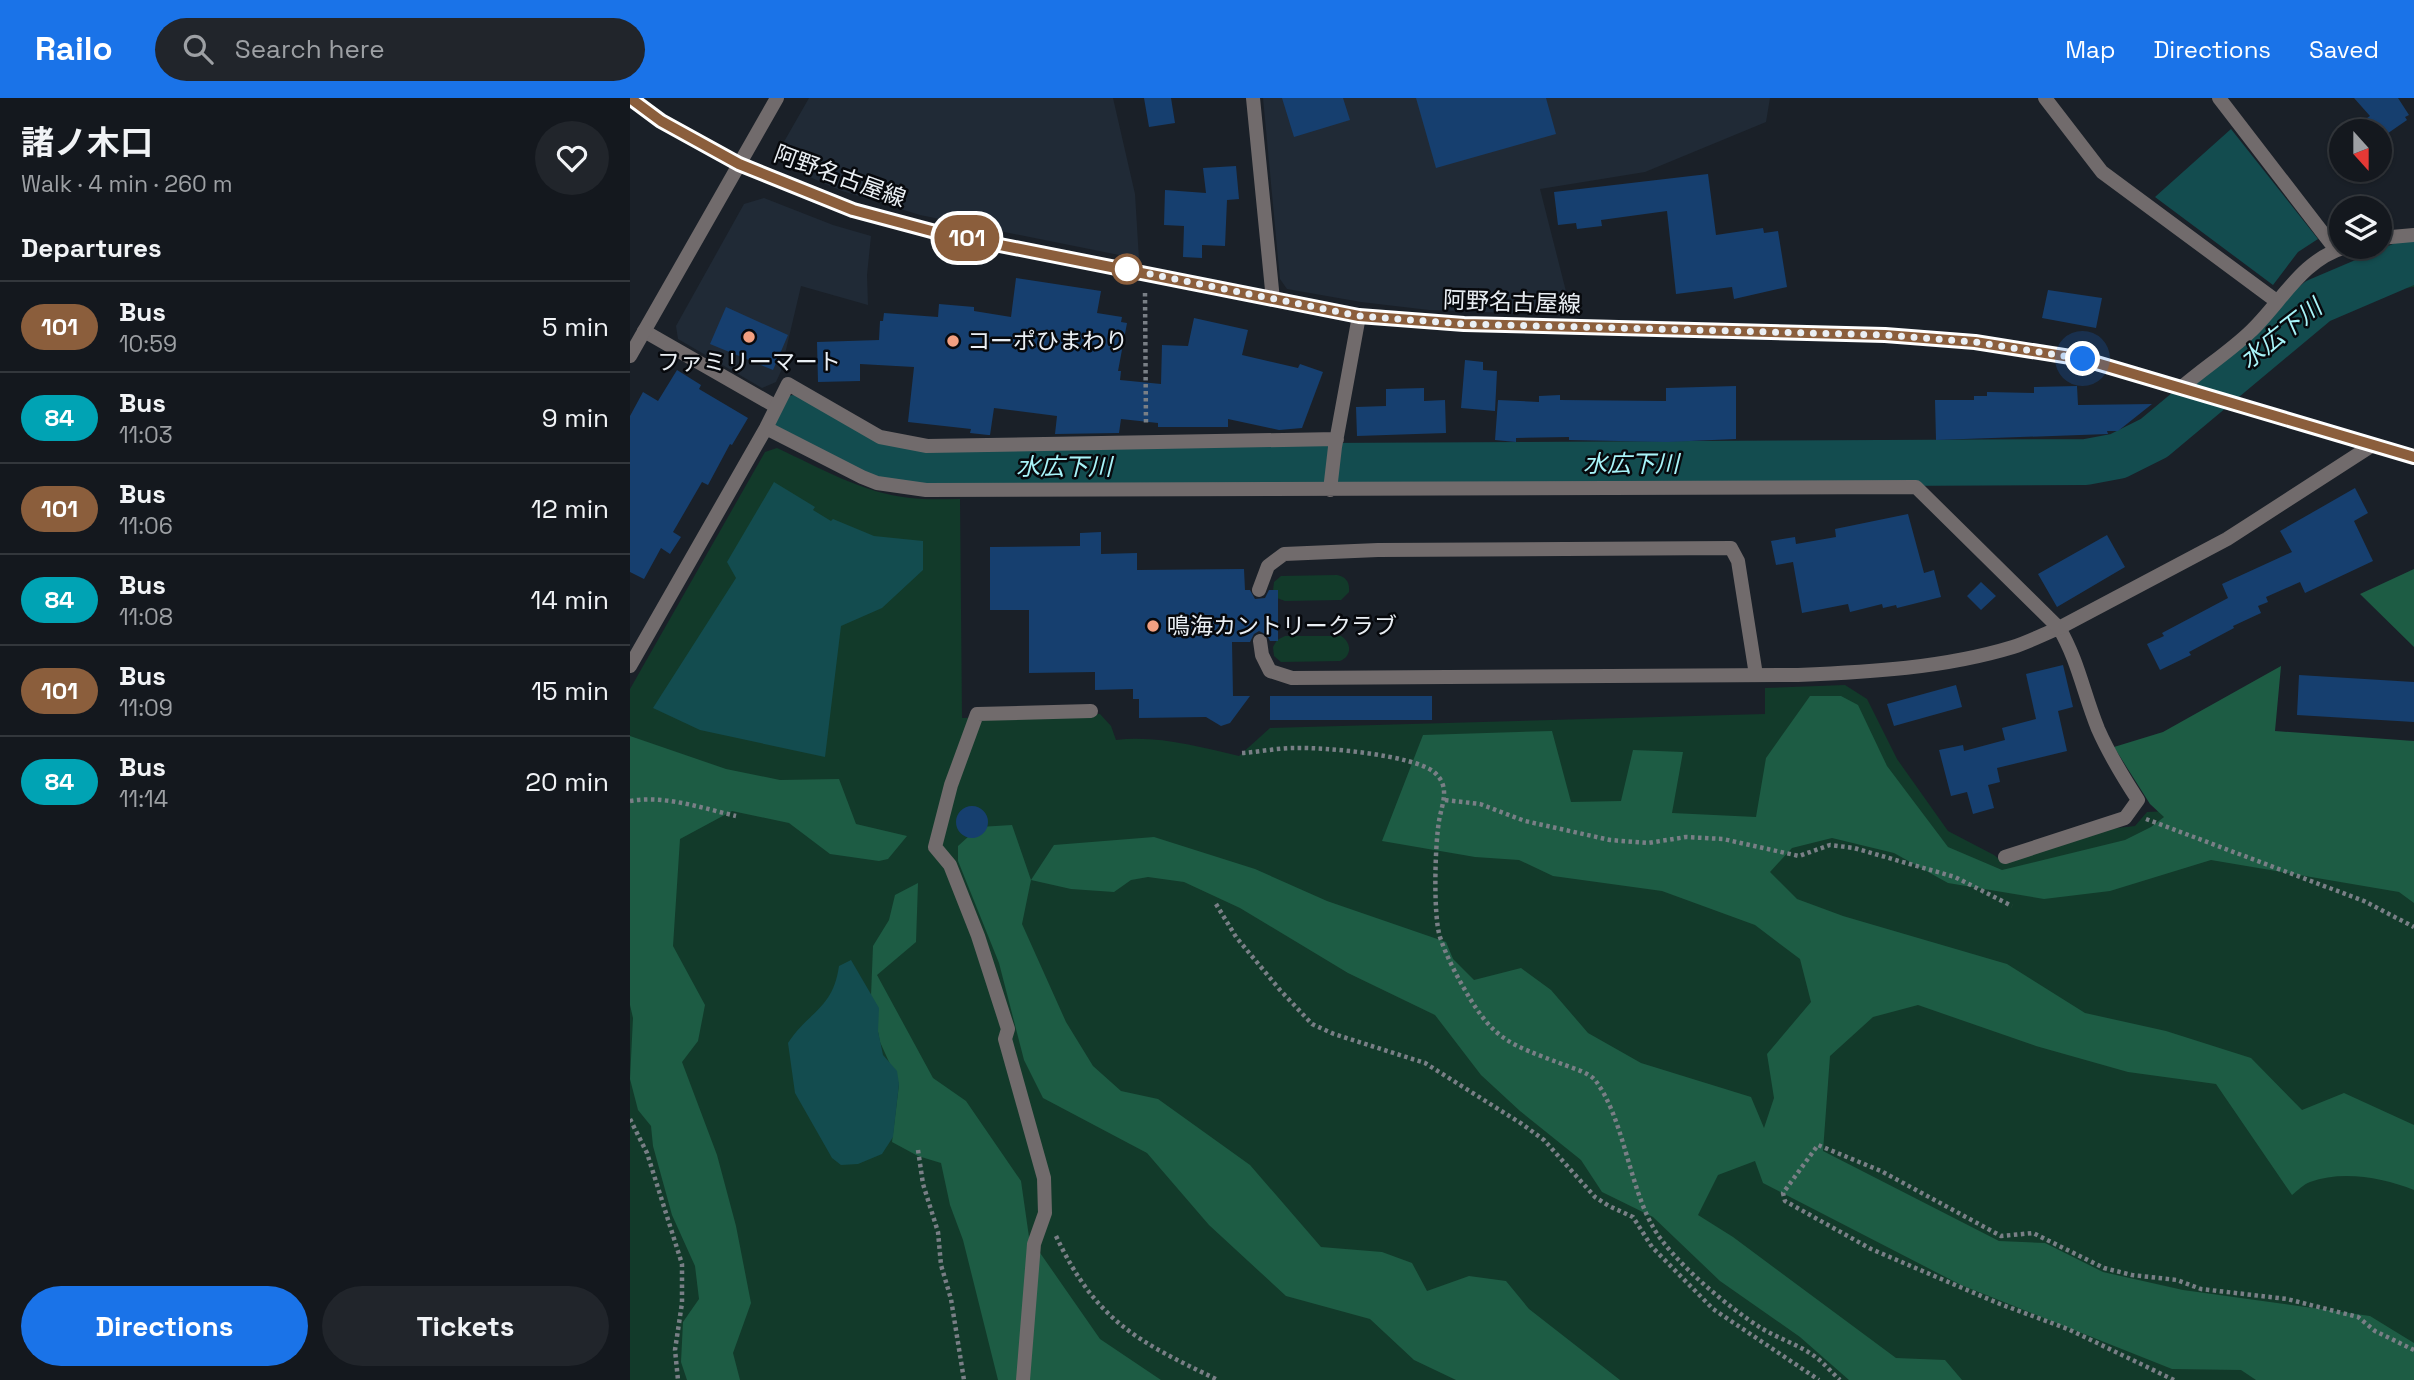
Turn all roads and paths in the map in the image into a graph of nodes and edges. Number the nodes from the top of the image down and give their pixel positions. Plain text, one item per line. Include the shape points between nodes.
1 (630, 98) edge
2 (777, 98) edge
3 (1253, 98) edge
4 (2045, 98) edge
5 (2219, 98) edge
6 (739, 164) junction
7 (2329, 233) edge
8 (2414, 235) edge
9 (2392, 237) edge
10 (2329, 256) edge
11 (1146, 273) junction
12 (1273, 300) junction
13 (2276, 300) junction
14 (1359, 316) junction
15 (644, 331) junction
16 (630, 356) edge
17 (2185, 388) junction
18 (775, 406) junction
19 (766, 428) junction
20 (1146, 443) junction
21 (1336, 443) junction
22 (2371, 446) junction
23 (2414, 457) edge
24 (1330, 486) junction
25 (1259, 590) dead end
26 (2059, 628) junction
27 (1260, 641) dead end
28 (630, 666) edge
29 (1756, 675) junction
30 (1091, 710) dead end
31 (1242, 754) dead end
32 (1445, 800) junction
33 (630, 801) edge
34 (2129, 812) junction
35 (736, 816) dead end
36 (2004, 857) dead end
37 (1216, 904) dead end
38 (2012, 906) dead end
39 (2414, 928) edge
40 (630, 1119) edge
41 (918, 1150) dead end
42 (1045, 1213) junction
43 (2414, 1350) edge
44 (678, 1380) edge
45 (964, 1380) edge
46 (1023, 1380) edge
47 (1218, 1380) edge
48 (1819, 1380) edge
49 (1840, 1380) edge
50 (2174, 1380) edge

1 - 6 main road, 阿野名古屋線 via 661,121
2 - 6 street
3 - 12 street
4 - 13 street via 2102,172
5 - 7 street
6 - 11 main road, 阿野名古屋線 via 853,210 939,233
6 - 15 street
8 - 9 street
10 - 13 street via 2304,272
11 - 12 main road, 阿野名古屋線
11 - 20 path
12 - 14 main road, 阿野名古屋線
13 - 17 street via 2251,331
14 - 17 main road, 阿野名古屋線 via 1464,324 1975,342 2083,359
14 - 21 street
15 - 16 street
15 - 18 street
17 - 22 main road, 阿野名古屋線
18 - 19 street
18 - 20 street via 788,384 880,437 927,446
19 - 24 street via 877,483 926,490
19 - 28 street
20 - 21 street
21 - 24 street
22 - 23 main road, 阿野名古屋線
22 - 26 street via 2227,539
24 - 26 street via 1916,487
25 - 29 street via 1268,566 1284,554 1731,548 1738,561
26 - 29 street via 2014,647 1926,665 1873,672
26 - 34 street via 2073,653 2112,759 2138,800
27 - 29 street via 1270,671 1292,678
30 - 42 street via 977,714 935,847 950,864 1009,1029 1005,1040 1039,1155
31 - 32 path via 1293,748 1417,762 1444,785
32 - 38 path via 1480,804 1525,821 1610,840 1723,839 1799,856 1830,845 1854,848 1955,877
32 - 49 path via 1438,821 1439,935 1479,1014 1507,1041 1593,1078 1608,1103 1639,1196 1670,1251 1761,1328 1817,1359
33 - 35 path via 646,798
34 - 36 street via 2125,818
34 - 39 path via 2364,901
37 - 48 path via 1236,937 1312,1024 1425,1063 1522,1124 1544,1140 1595,1197 1633,1217 1652,1247 1713,1309
40 - 44 path via 646,1153 682,1264 675,1350
41 - 45 path
42 - 46 street via 1034,1244
42 - 47 path via 1079,1281 1108,1314 1141,1342
43 - 50 path via 2358,1317 2287,1299 2201,1289 2177,1280 2104,1268 2033,1233 2001,1236 1881,1171 1818,1146 1783,1193 1785,1201 1871,1249 2068,1329

